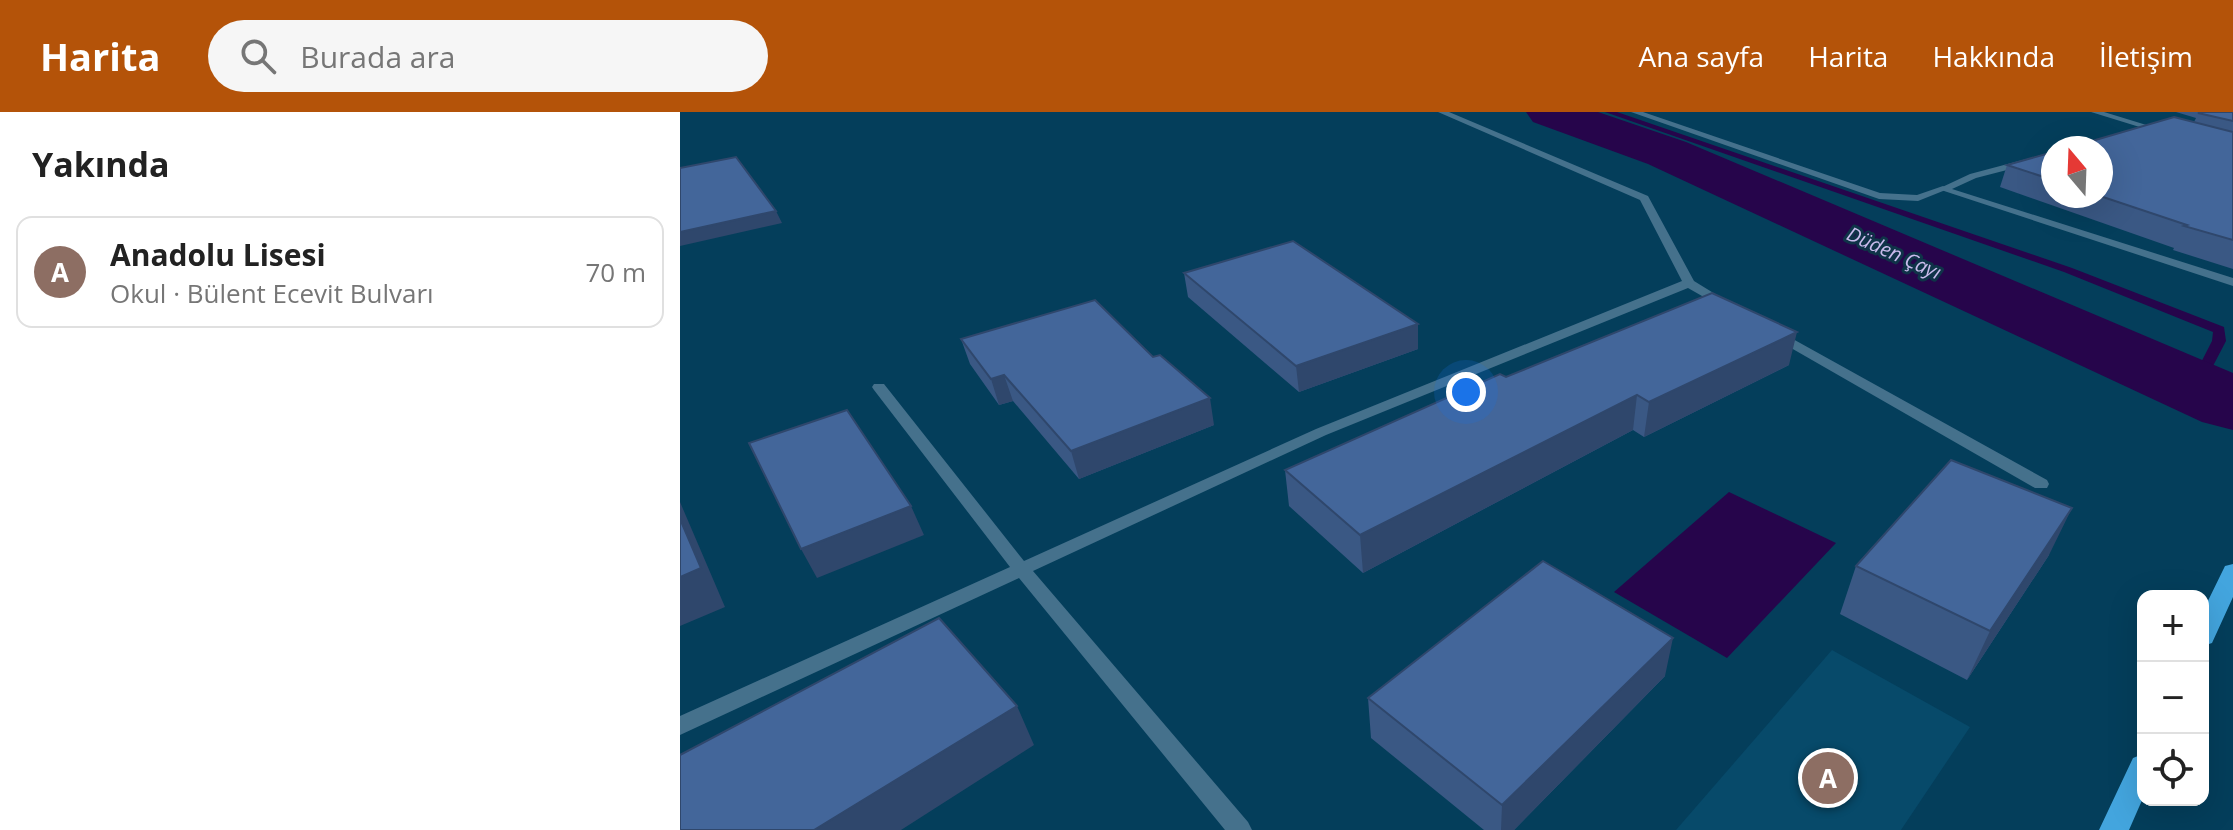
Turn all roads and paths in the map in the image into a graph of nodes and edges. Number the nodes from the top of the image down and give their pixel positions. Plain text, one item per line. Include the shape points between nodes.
1 (1442, 112) edge
2 (1635, 112) edge
3 (2095, 112) edge
4 (2180, 130) edge
5 (2166, 132) junction
6 (2140, 135) edge
7 (2041, 158) edge
8 (1943, 189) junction
9 (2233, 282) edge
10 (1689, 283) junction
11 (879, 387) dead end
12 (2041, 484) dead end
13 (1021, 569) junction
14 (2233, 572) edge
15 (2209, 624) edge
16 (680, 726) edge
17 (2137, 779) edge
18 (1240, 830) edge
19 (2114, 830) edge

1 - 10 street via 1644,198
2 - 8 street via 1879,196 1918,198
3 - 5 street
4 - 5 street
5 - 6 street
7 - 8 street
8 - 9 street
10 - 12 street
10 - 13 street via 1321,432
11 - 13 street
13 - 16 street
13 - 18 street
14 - 15 main road
17 - 19 main road

